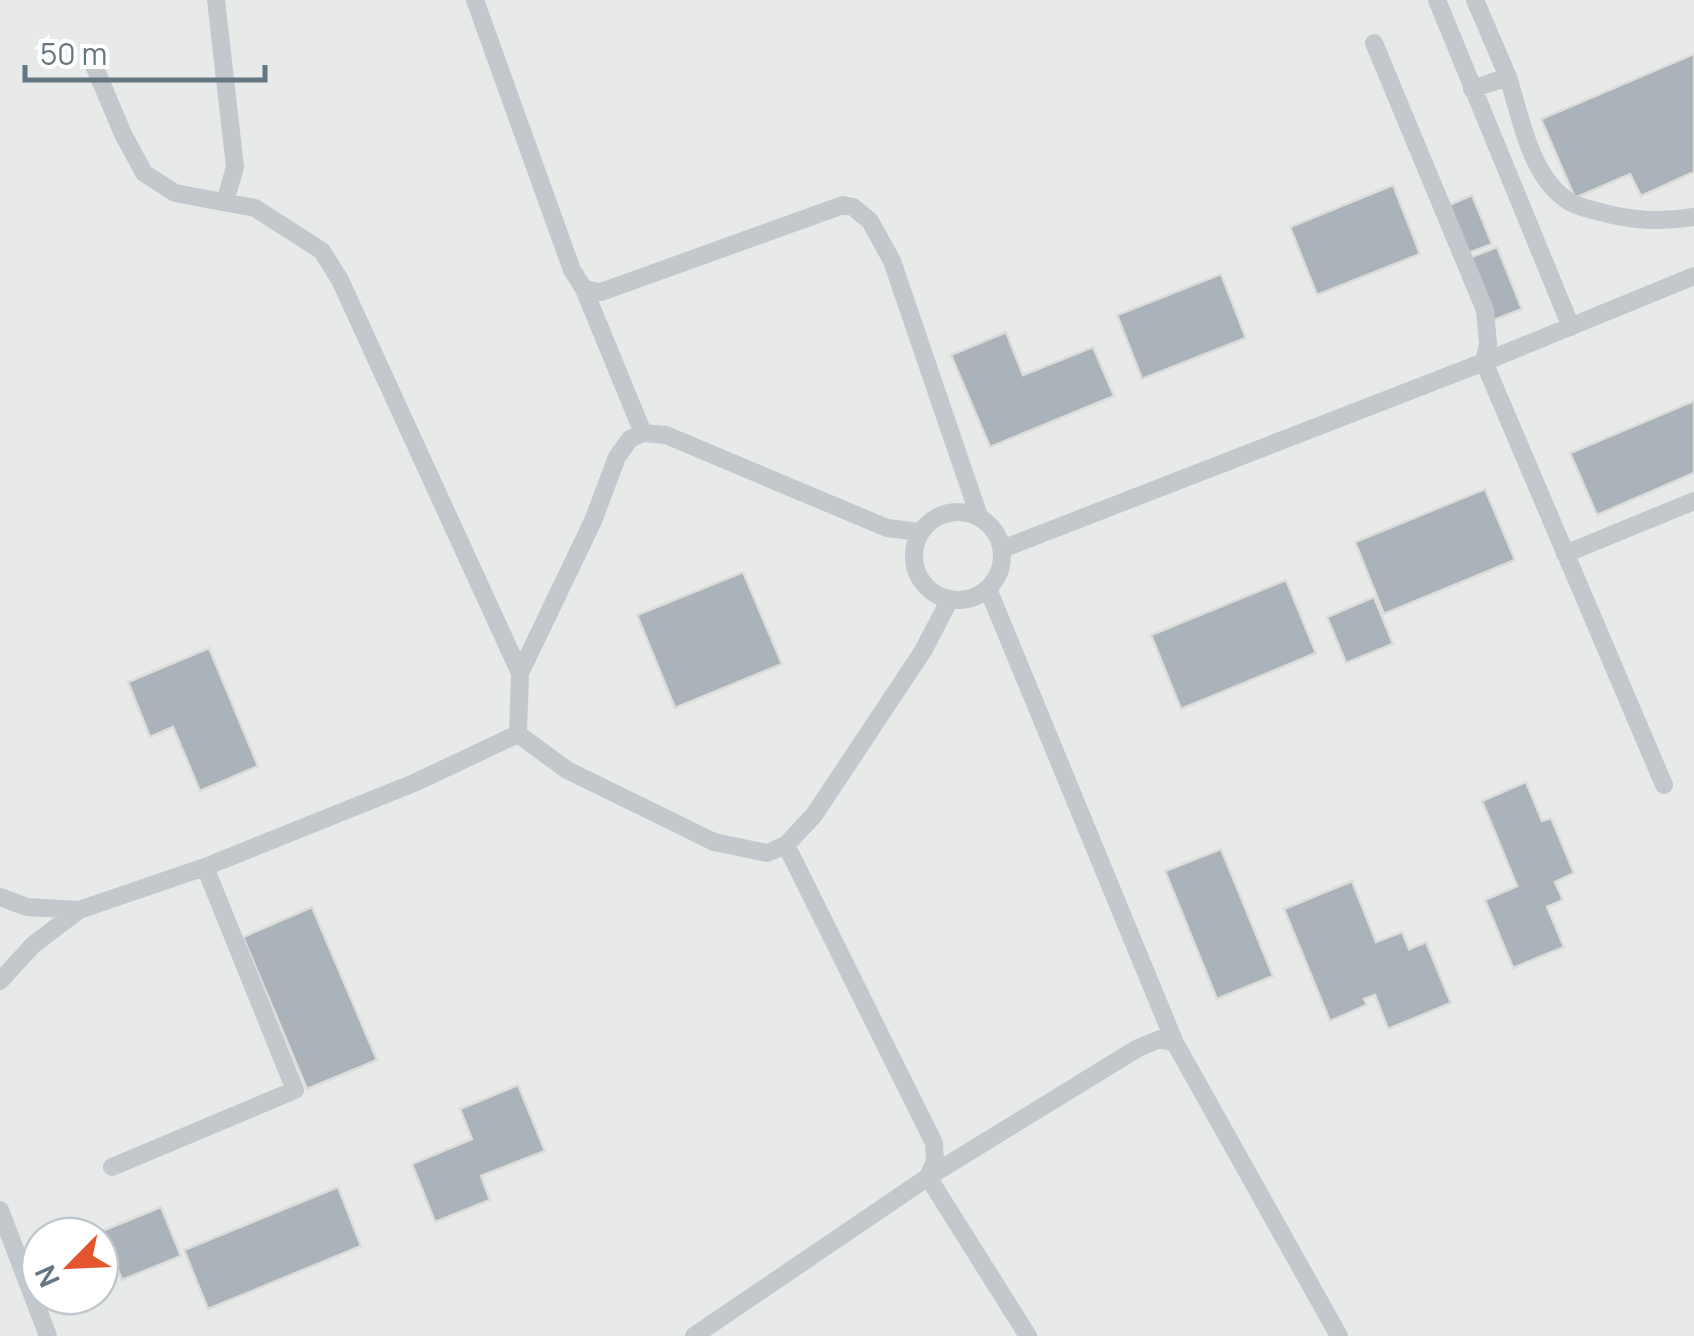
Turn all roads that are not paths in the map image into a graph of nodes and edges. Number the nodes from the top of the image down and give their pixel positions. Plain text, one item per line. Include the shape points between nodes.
1 (216, 0) edge
2 (476, 0) edge
3 (1437, 0) edge
4 (1475, 0) edge
5 (1374, 43) dead end
6 (93, 63) dead end
7 (1508, 76) junction
8 (1472, 89) junction
9 (224, 202) junction
10 (1694, 217) edge
11 (1694, 276) edge
12 (584, 289) junction
13 (1571, 327) junction
14 (1484, 362) junction
15 (643, 433) junction
16 (1694, 501) edge
17 (978, 516) junction
18 (920, 532) junction
19 (1002, 548) junction
20 (1566, 554) junction
21 (988, 589) junction
22 (950, 599) junction
23 (520, 673) junction
24 (518, 734) junction
25 (1664, 785) dead end
26 (786, 845) junction
27 (204, 867) junction
28 (0, 898) edge
29 (79, 910) junction
30 (0, 981) edge
31 (1175, 1043) junction
32 (112, 1167) dead end
33 (928, 1177) junction
34 (0, 1210) edge
35 (48, 1336) edge
36 (694, 1336) edge
37 (1028, 1336) edge
38 (1339, 1336) edge

1 - 9 lane via 235,167
2 - 12 lane
3 - 8 lane
4 - 7 lane
5 - 14 lane via 1485,310
6 - 9 lane via 144,173 175,193
7 - 8 lane
7 - 10 lane via 1537,164 1570,202 1630,219
8 - 13 lane
9 - 23 lane via 254,208 322,251
11 - 13 lane
12 - 15 lane
12 - 17 lane via 601,292 834,208 853,207 870,221 892,261
13 - 14 lane
14 - 19 lane
14 - 20 lane
15 - 18 lane via 666,435 887,528
15 - 23 lane via 618,457
16 - 20 lane
17 - 18 lane via 944,513
17 - 19 lane
18 - 22 lane via 917,572 929,590
19 - 21 lane via 1002,564
20 - 25 lane
21 - 22 lane
21 - 31 lane
22 - 26 lane via 860,748
23 - 24 lane
24 - 26 lane via 567,770 714,842 767,854
24 - 27 lane
26 - 33 lane via 934,1143
27 - 29 lane
27 - 32 lane via 295,1090
28 - 29 lane
29 - 30 lane
31 - 33 lane via 1160,1039 1138,1048
31 - 38 lane
33 - 36 lane
33 - 37 lane
34 - 35 lane

